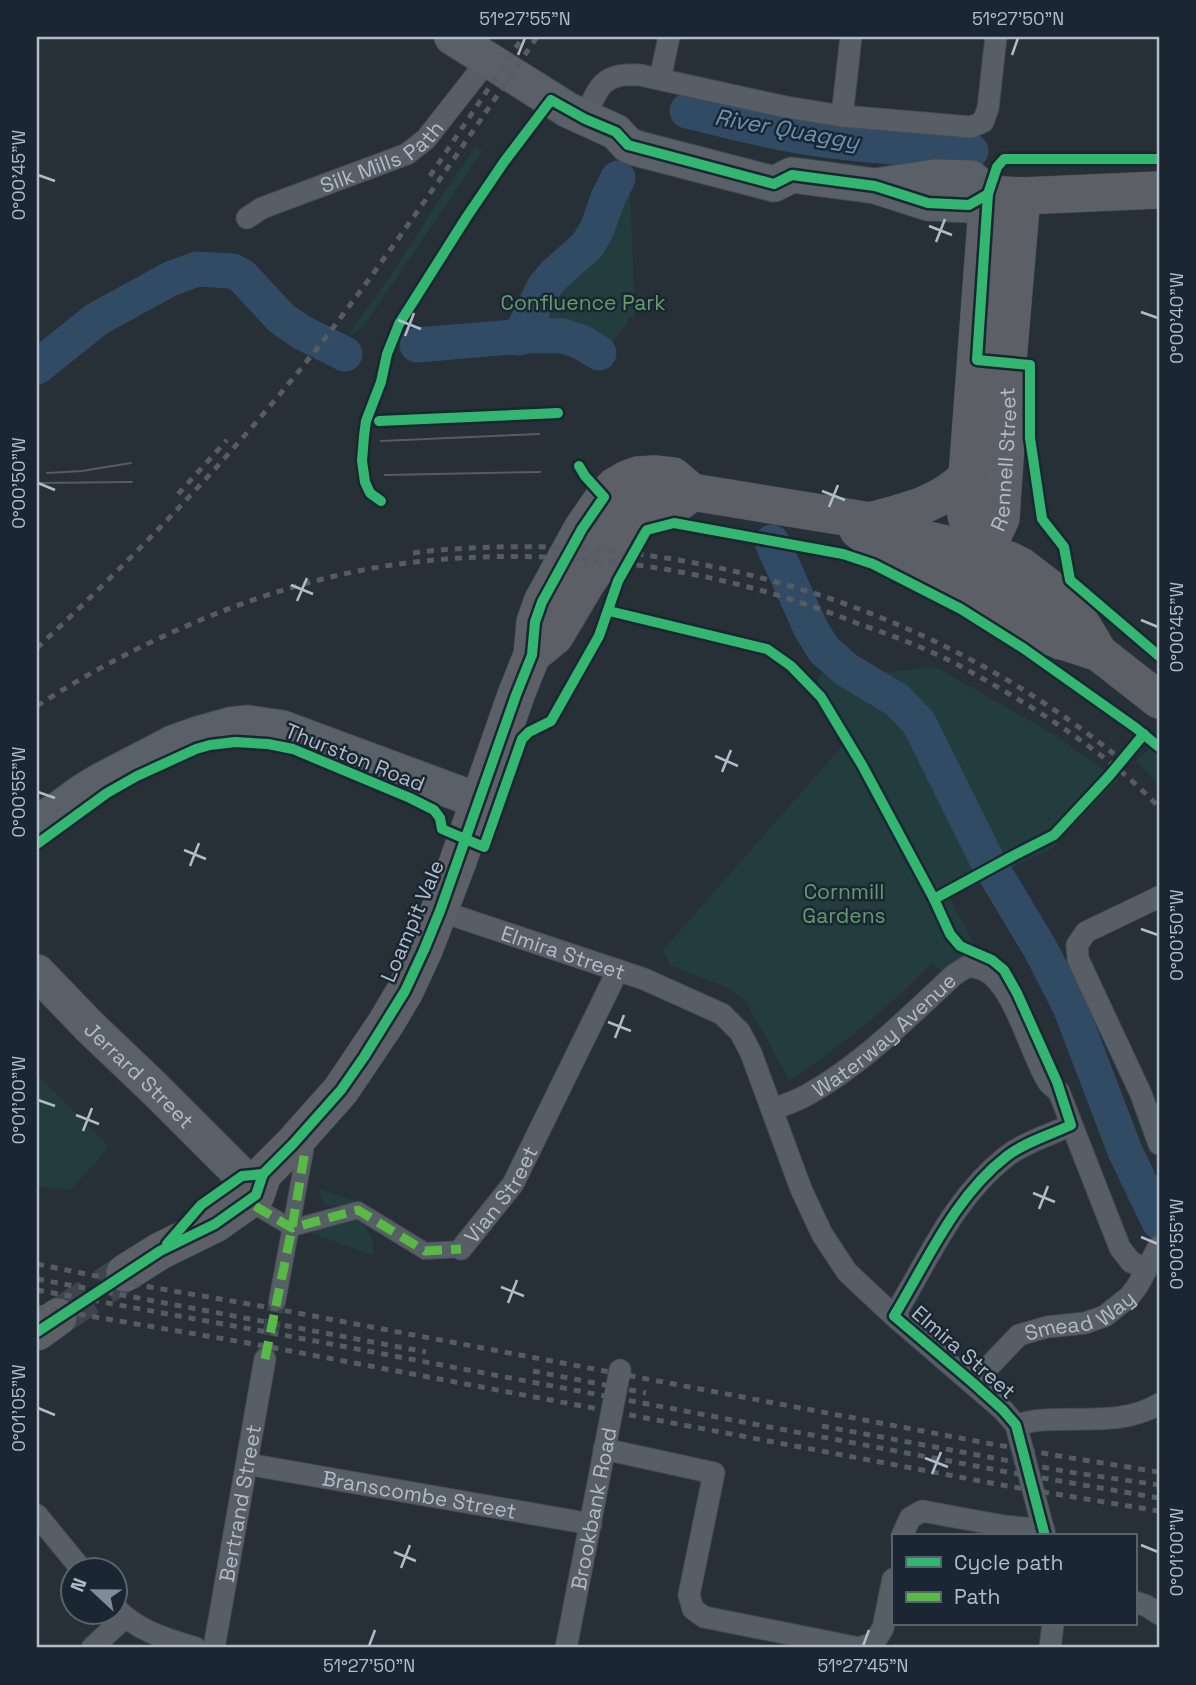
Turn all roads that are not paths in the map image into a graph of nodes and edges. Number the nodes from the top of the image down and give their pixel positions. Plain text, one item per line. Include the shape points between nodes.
1 (669, 37) edge
2 (851, 37) edge
3 (996, 37) edge
4 (476, 47) edge
5 (660, 79) junction
6 (842, 116) junction
7 (601, 125) junction
8 (1159, 190) edge
9 (1005, 195) junction
10 (247, 218) dead end
11 (967, 477) junction
12 (692, 492) joint
13 (849, 518) junction
14 (982, 552) junction
15 (931, 575) junction
16 (1061, 641) junction
17 (1099, 653) junction
18 (1159, 700) edge
19 (479, 801) junction
20 (37, 822) edge
21 (1159, 897) edge
22 (440, 911) junction
23 (618, 970) junction
24 (37, 972) edge
25 (1150, 1090) edge
26 (772, 1110) junction
27 (1070, 1125) junction
28 (1159, 1144) edge
29 (306, 1151) dead end
30 (253, 1185) junction
31 (292, 1228) junction
32 (1159, 1246) edge
33 (461, 1249) joint
34 (1147, 1269) junction
35 (125, 1273) tunnel mouth
36 (277, 1301) tunnel mouth
37 (894, 1316) junction
38 (265, 1359) tunnel mouth
39 (620, 1370) dead end
40 (973, 1383) junction
41 (1159, 1404) edge
42 (1016, 1425) junction
43 (604, 1450) junction
44 (247, 1464) junction
45 (37, 1515) edge
46 (591, 1524) junction
47 (1045, 1533) edge
48 (903, 1534) edge
49 (71, 1556) edge
50 (892, 1584) edge
51 (1136, 1602) edge
52 (1159, 1614) edge
53 (130, 1620) edge
54 (110, 1626) edge
55 (1053, 1626) edge
56 (92, 1648) edge
57 (196, 1648) edge
58 (214, 1648) edge
59 (566, 1648) edge
60 (1050, 1648) edge

1 - 5 street
2 - 6 street
3 - 6 street via 983,122 971,127
4 - 7 main road via 568,110
4 - 10 street, Silk Mills Path via 426,139 407,154 262,208
5 - 6 street
5 - 7 street via 616,75 601,86 594,97
7 - 9 main road via 646,127 781,163 792,175 875,186 935,177 971,178
8 - 9 highway
9 - 11 highway, Rennell Street
9 - 14 highway, Rennell Street via 1008,414 1003,503 996,530
11 - 13 highway, Rennell Street via 934,502
11 - 14 highway, Rennell Street via 966,514
12 - 13 highway, Rennell Street
12 - 19 highway, Loampit Vale via 673,475 654,474 627,479 604,497 542,602 532,656
13 - 14 highway, Rennell Street
13 - 15 highway, Rennell Street via 892,556
14 - 15 highway, Rennell Street via 961,569
14 - 16 highway via 996,576 1036,610
14 - 17 highway via 1021,566 1069,603
15 - 16 highway via 1023,628
16 - 17 highway
17 - 18 highway
19 - 20 main road, Thurston Road via 282,728 248,723 173,743 100,781
19 - 22 highway, Loampit Vale
21 - 25 street via 1087,932 1077,944 1079,959
22 - 23 street, Elmira Street
22 - 30 highway, Loampit Vale via 405,991 365,1057 341,1090
23 - 26 street, Elmira Street via 722,1014 740,1032 751,1053
23 - 33 street, Vian Street via 513,1184
24 - 30 main road, Jerrard Street
25 - 28 street
26 - 27 street, Waterway Avenue via 831,1080 968,966 983,969 1001,984 1047,1082 1059,1092
26 - 37 street, Elmira Street via 822,1234 847,1272
27 - 34 street, Waterway Avenue via 1120,1248 1131,1262
27 - 37 street via 1007,1156 966,1196
29 - 31 street
30 - 31 street
30 - 35 highway, Loampit Vale via 256,1195 215,1224
31 - 33 street, Vian Street via 358,1210 425,1251
31 - 36 street
32 - 34 street, Smead Way
34 - 40 street, Smead Way via 1130,1296 1105,1316 1019,1335
37 - 40 street, Elmira Street
38 - 44 street, Bertrand Street
39 - 43 street, Brookbank Road
40 - 42 street, Elmira Street
41 - 42 street via 1107,1420 1041,1420
42 - 47 street, Elmira Street
43 - 46 street, Brookbank Road
43 - 50 street via 714,1473 689,1595 693,1609 704,1617 859,1648 874,1643 883,1628
44 - 46 street, Branscombe Street
44 - 58 street, Bertrand Street
45 - 49 street
46 - 59 street, Brookbank Road
47 - 48 street via 922,1511 910,1517
51 - 52 street
53 - 57 street via 149,1632
54 - 56 street
55 - 60 street

